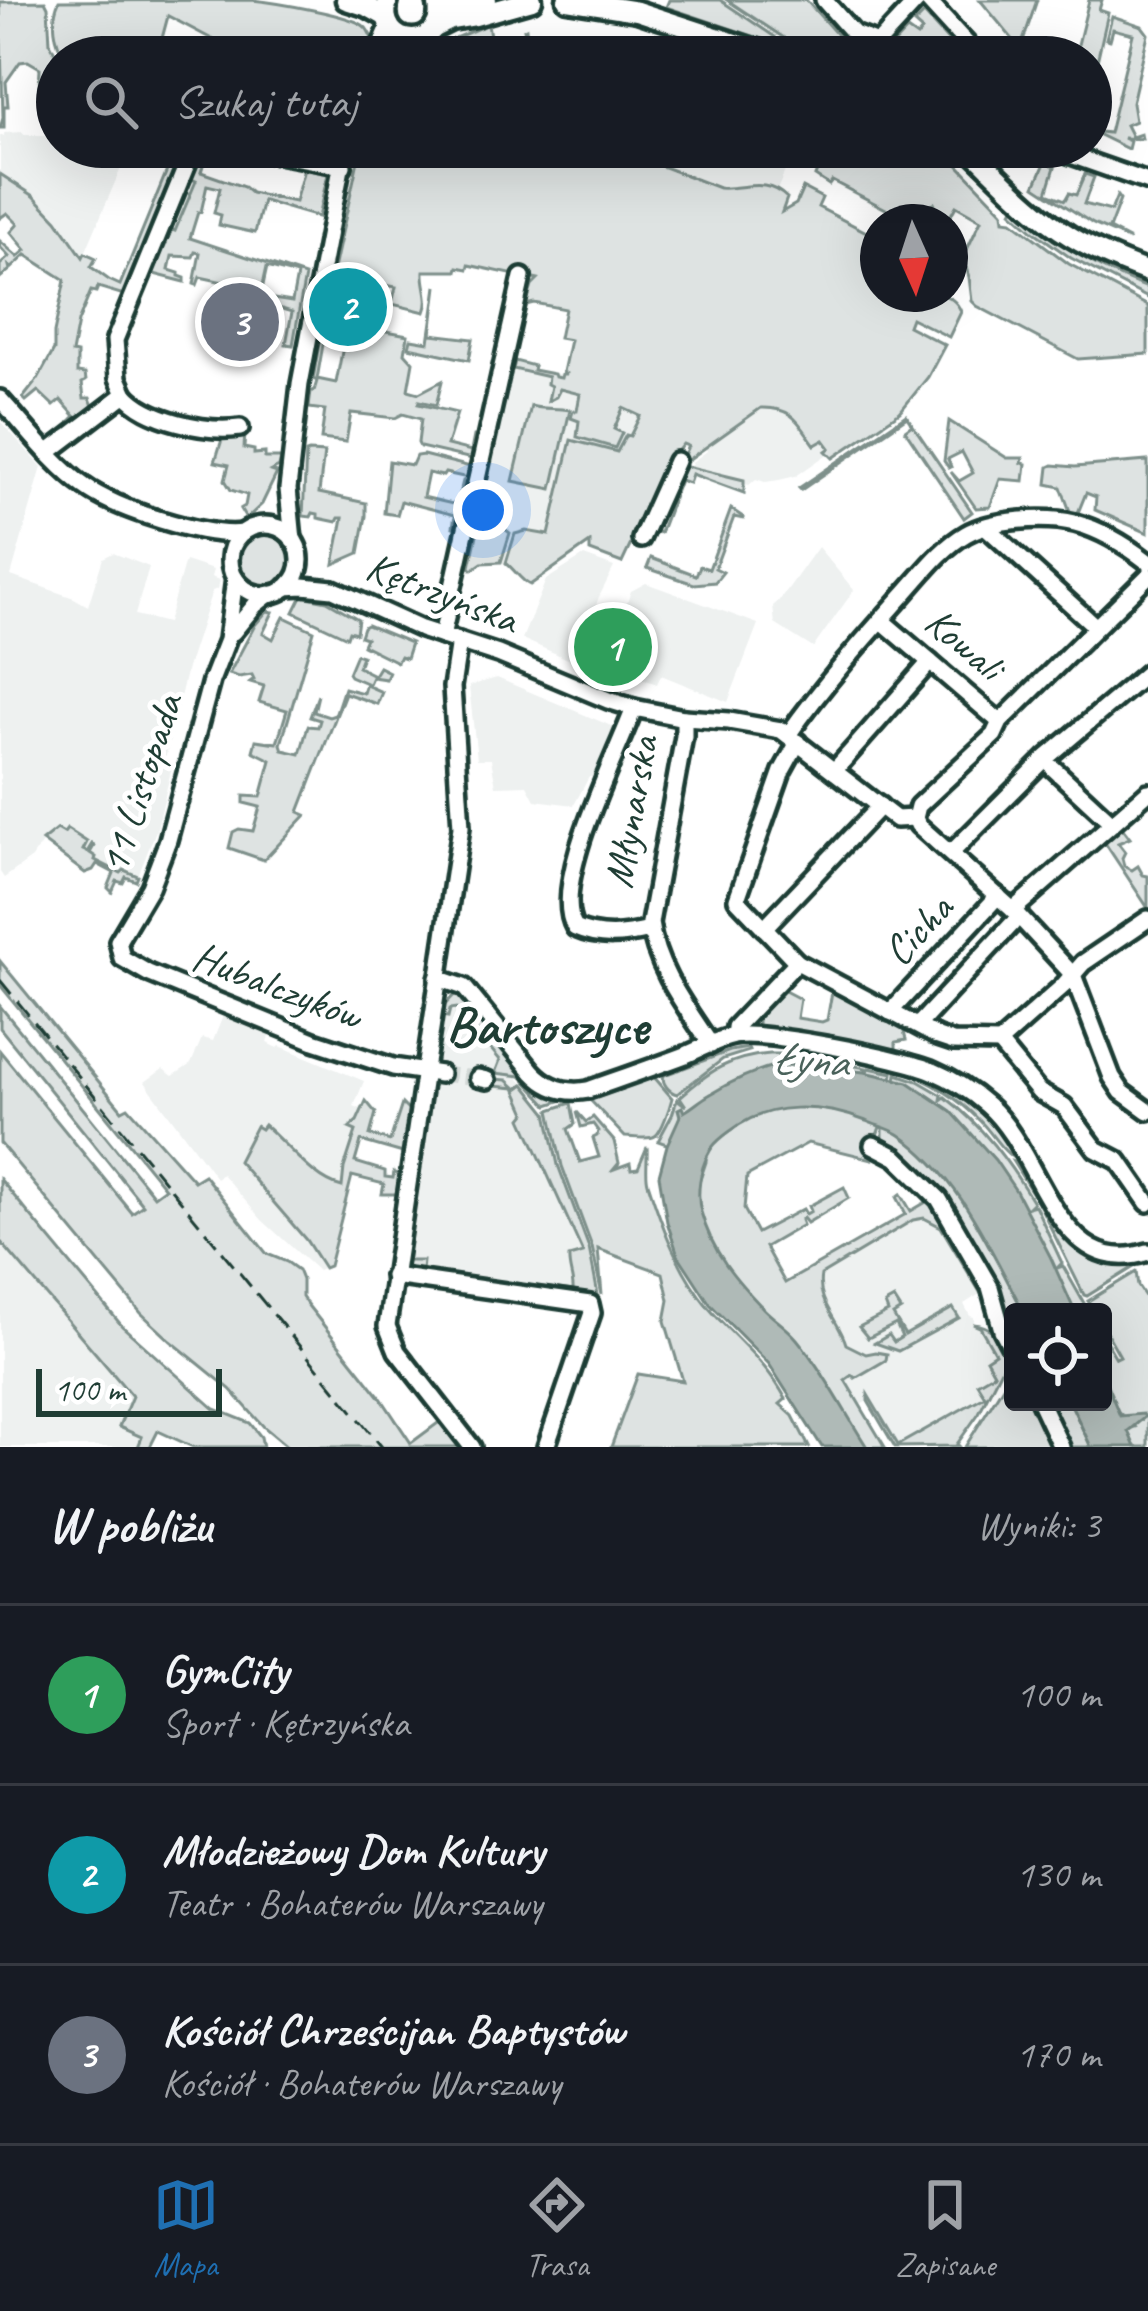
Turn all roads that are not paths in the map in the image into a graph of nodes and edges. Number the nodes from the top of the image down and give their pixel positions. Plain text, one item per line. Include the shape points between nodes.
1 (346, 0) edge
2 (485, 0) edge
3 (532, 0) edge
4 (567, 0) edge
5 (824, 0) edge
6 (917, 0) edge
7 (928, 0) edge
8 (438, 1) edge
9 (387, 14) edge
10 (434, 28) junction
11 (425, 36) edge
12 (714, 36) edge
13 (859, 36) edge
14 (884, 36) edge
15 (960, 36) edge
16 (185, 168) edge
17 (344, 168) edge
18 (991, 168) edge
19 (1108, 168) edge
20 (1148, 182) edge
21 (1148, 272) edge
22 (522, 277) dead end
23 (125, 394) junction
24 (0, 399) edge
25 (240, 428) dead end
26 (50, 452) junction
27 (676, 461) dead end
28 (288, 489) junction
29 (986, 527) junction
30 (250, 530) junction
31 (195, 531) junction
32 (640, 539) dead end
33 (296, 546) junction
34 (1148, 562) edge
35 (233, 571) junction
36 (1148, 576) edge
37 (333, 589) junction
38 (278, 591) junction
39 (881, 620) junction
40 (1096, 627) junction
41 (451, 639) junction
42 (227, 640) junction
43 (930, 662) junction
44 (1148, 672) edge
45 (634, 708) junction
46 (683, 718) junction
47 (1000, 722) junction
48 (793, 743) junction
49 (838, 767) junction
50 (1053, 768) dead end
51 (1148, 792) edge
52 (875, 812) junction
53 (915, 818) junction
54 (1111, 822) junction
55 (951, 853) junction
56 (998, 896) junction
57 (1012, 917) junction
58 (1148, 920) edge
59 (764, 928) junction
60 (650, 930) junction
61 (117, 946) joint
62 (797, 962) junction
63 (1073, 975) junction
64 (438, 978) junction
65 (890, 1012) junction
66 (921, 1022) dead end
67 (735, 1036) junction
68 (1000, 1042) junction
69 (711, 1045) junction
70 (432, 1073) junction
71 (1148, 1111) edge
72 (872, 1144) dead end
73 (1148, 1203) edge
74 (1148, 1252) edge
75 (393, 1276) junction
76 (1004, 1334) edge
77 (1044, 1411) edge
78 (472, 1447) edge
79 (546, 1447) edge
80 (1061, 1447) edge

1 - 9 main road
2 - 8 main road
3 - 10 main road
4 - 12 main road via 638,11
5 - 13 street
6 - 14 street
7 - 15 street
8 - 10 main road
10 - 11 main road
16 - 23 street via 115,340
17 - 28 street via 302,370
18 - 21 main road via 1068,235
19 - 20 street
22 - 41 street
23 - 25 street via 159,416
23 - 26 street
24 - 26 street
26 - 31 street via 85,488
27 - 32 street
28 - 30 street
28 - 33 street
29 - 34 street via 1074,523
29 - 39 street via 936,559
29 - 40 street
30 - 31 street
30 - 33 street via 277,527
30 - 35 street via 232,549
31 - 35 street
33 - 37 street, Kętrzyńska
33 - 38 street via 298,572
35 - 38 street via 249,591
35 - 42 street, 11 Listopada
36 - 40 street
37 - 38 street, Kętrzyńska
37 - 41 street, Kętrzyńska
38 - 42 street, 11 Listopada
39 - 43 street, Kowali
39 - 48 street via 806,709
40 - 47 street
41 - 45 street, Kętrzyńska
41 - 64 street via 461,827
42 - 61 street, 11 Listopada via 159,866
43 - 47 street, Kowali
43 - 49 street
44 - 55 street
45 - 46 street, Kętrzyńska
45 - 60 street via 583,832 567,906 574,928 613,936
46 - 48 street, Kętrzyńska via 730,715
46 - 60 street, Młynarska
47 - 53 street
48 - 49 street, Kętrzyńska
48 - 59 street via 736,898
49 - 52 street, Kętrzyńska
50 - 54 street
51 - 54 street
52 - 53 street, Kętrzyńska
52 - 59 street
53 - 55 street
54 - 57 street
55 - 56 street
56 - 57 street
56 - 65 street, Cicha
57 - 63 street
57 - 66 street
58 - 63 street
59 - 62 street
60 - 69 street, Młynarska via 665,973
61 - 70 street, Hubalczyków via 129,964 189,992 314,1041
62 - 65 street
62 - 67 street
63 - 68 street
63 - 71 street via 1112,1077
64 - 69 street via 464,987 537,1076 563,1090 588,1090
64 - 70 street
65 - 68 street via 944,1040
67 - 69 street
67 - 74 street via 898,1060 961,1085 1011,1130 1077,1240 1116,1256
68 - 73 street via 1096,1149 1119,1161
70 - 75 street
72 - 76 street via 939,1199 990,1287
75 - 78 street via 392,1343
75 - 79 street via 590,1304
77 - 80 street

